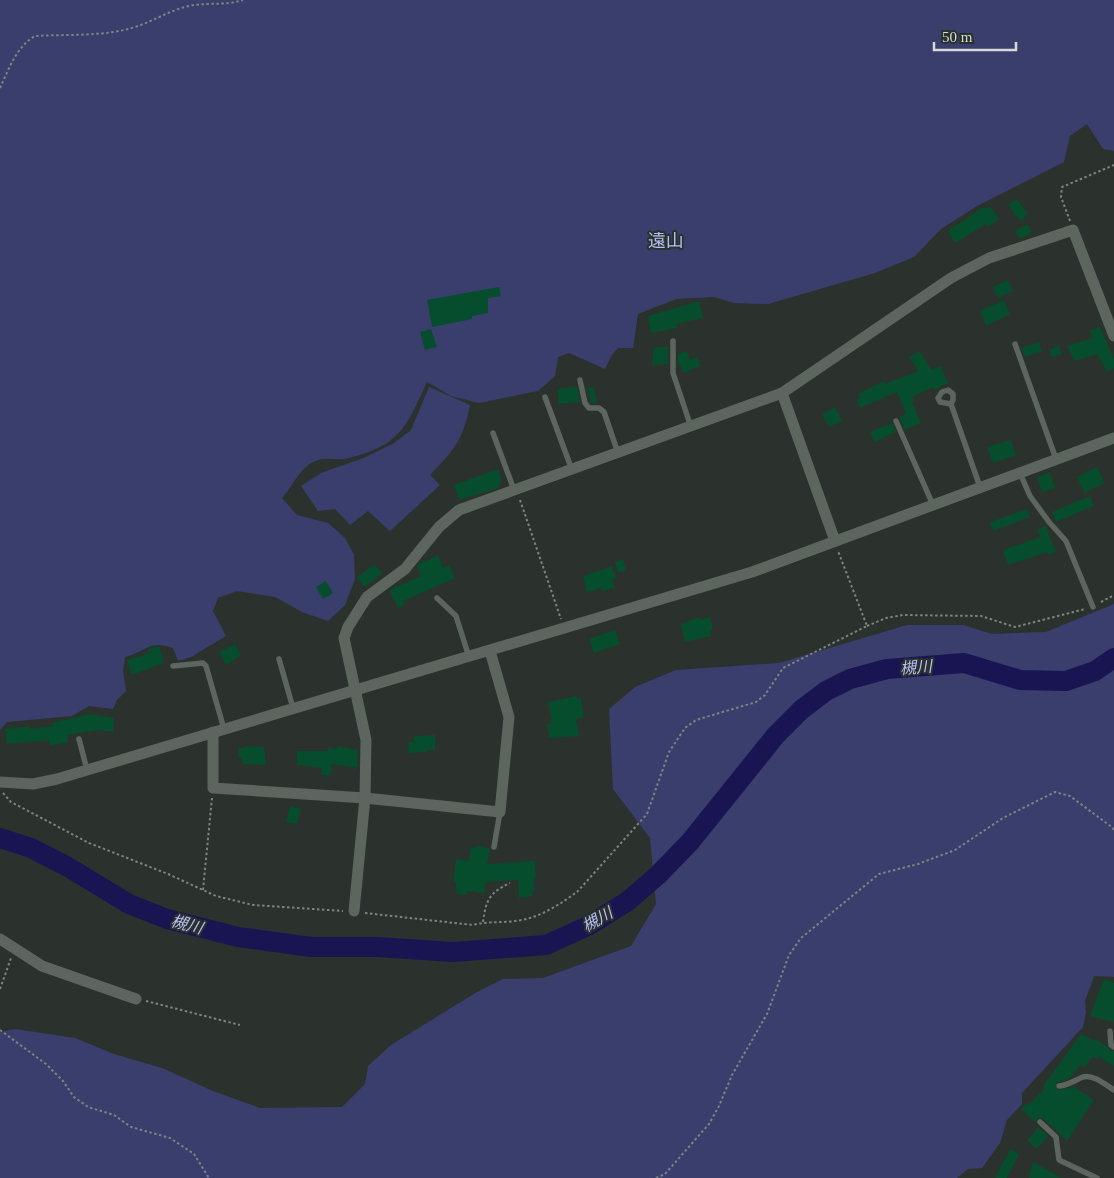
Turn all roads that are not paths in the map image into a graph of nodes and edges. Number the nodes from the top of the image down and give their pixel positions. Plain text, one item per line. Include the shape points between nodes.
1 (1114, 336) edge
2 (672, 341) dead end
3 (1014, 344) dead end
4 (580, 380) dead end
5 (782, 394) junction
6 (545, 397) dead end
7 (951, 404) dead end
8 (896, 421) dead end
9 (691, 427) junction
10 (493, 433) dead end
11 (1114, 438) edge
12 (618, 454) junction
13 (1056, 459) junction
14 (572, 470) junction
15 (1020, 473) junction
16 (980, 487) junction
17 (516, 491) junction
18 (933, 505) junction
19 (835, 541) junction
20 (437, 598) dead end
21 (1093, 607) road end
22 (490, 651) junction
23 (469, 657) junction
24 (279, 659) dead end
25 (173, 666) dead end
26 (356, 689) junction
27 (293, 708) junction
28 (218, 731) junction
29 (79, 739) dead end
30 (87, 770) junction
31 (0, 782) edge
32 (365, 798) junction
33 (500, 812) junction
34 (494, 847) dead end
35 (354, 911) dead end
36 (0, 939) edge
37 (136, 999) road end
38 (1110, 1031) dead end
39 (1114, 1047) edge
40 (1060, 1086) dead end
41 (1114, 1090) edge
42 (1040, 1122) dead end
43 (1097, 1178) edge

1 - 5 street via 1073,230 989,258 951,278
2 - 9 lane via 673,373
3 - 13 lane
4 - 12 lane via 585,403 589,408 599,408 604,412
5 - 9 street
5 - 19 street
6 - 14 lane
7 - 16 lane
8 - 18 lane
9 - 12 street
10 - 17 lane
11 - 13 street
12 - 14 street
13 - 15 street
14 - 17 street
15 - 16 street
15 - 21 lane via 1030,496 1066,541
16 - 18 street
17 - 26 street via 460,510 440,527 405,569 367,597 344,638
18 - 19 street
19 - 22 street via 752,572
20 - 23 lane via 456,616
22 - 23 street
22 - 33 street via 509,717
23 - 26 street
24 - 27 lane
25 - 28 lane via 206,666
26 - 27 street
26 - 32 street via 366,740
27 - 28 street
28 - 30 street
28 - 32 street via 213,788
29 - 30 lane
30 - 31 street via 33,784
32 - 33 street
32 - 35 street
33 - 34 lane
36 - 37 street via 42,966
38 - 39 lane
40 - 41 lane via 1091,1077
42 - 43 lane via 1056,1137 1059,1160

